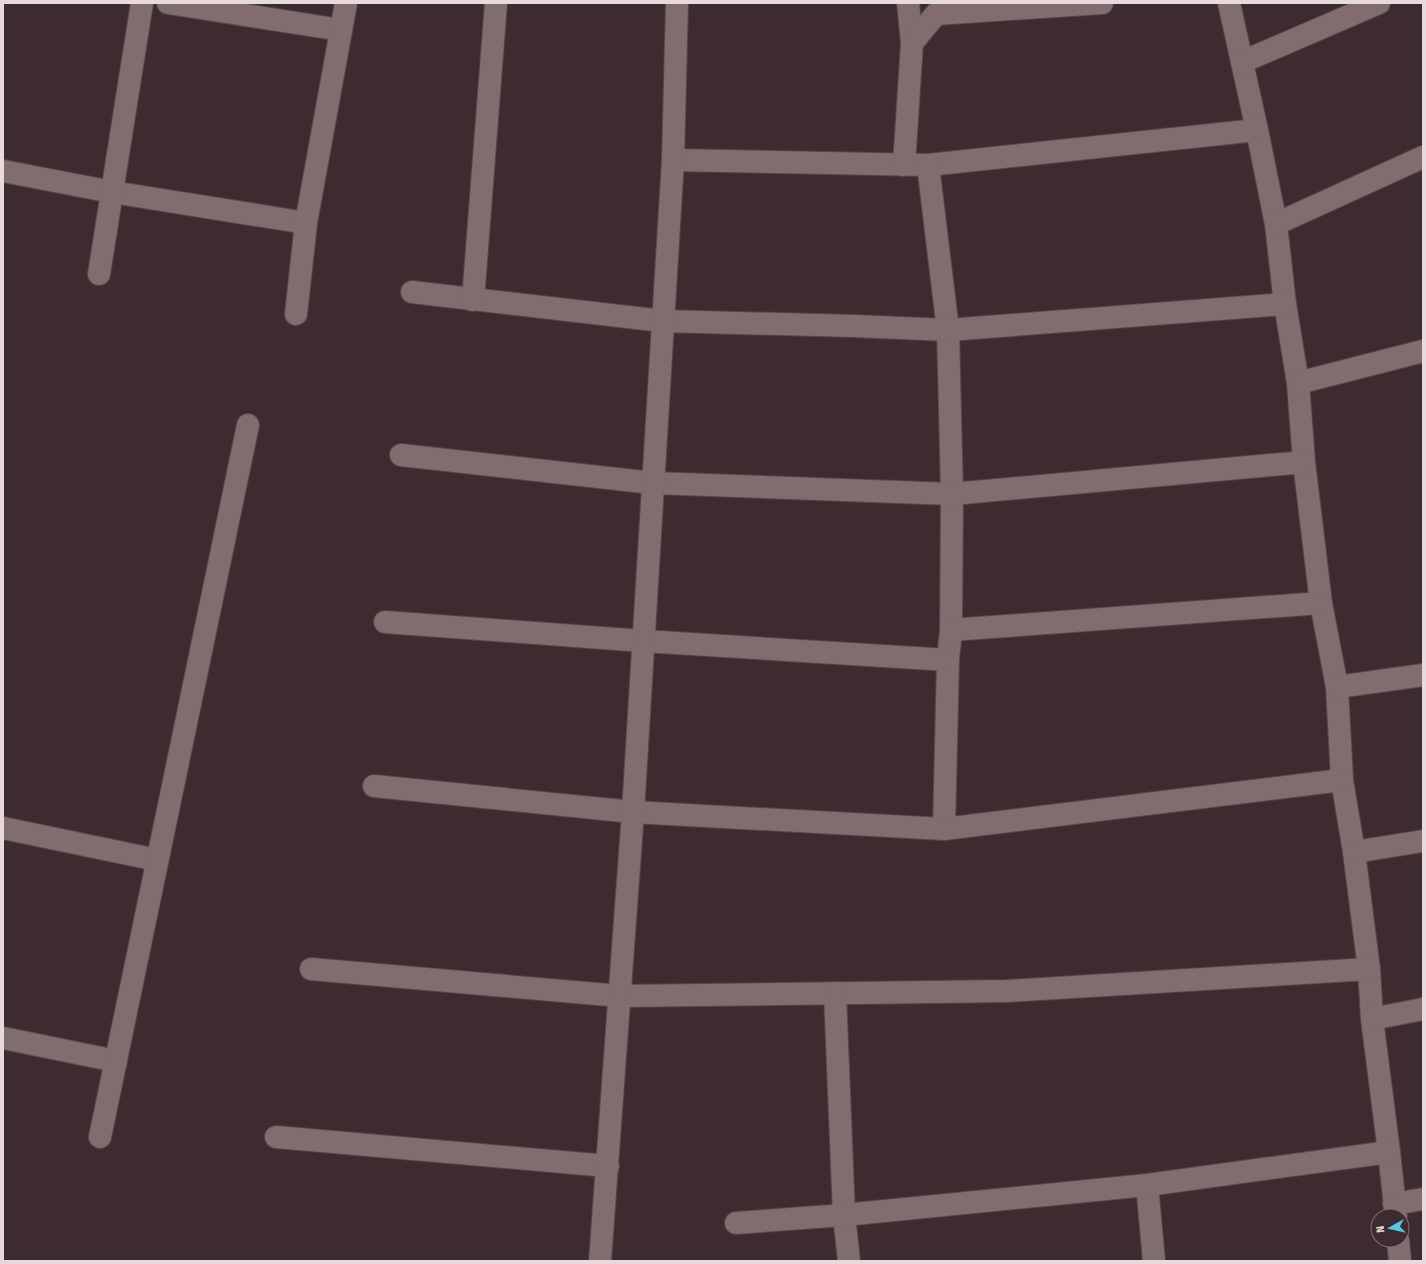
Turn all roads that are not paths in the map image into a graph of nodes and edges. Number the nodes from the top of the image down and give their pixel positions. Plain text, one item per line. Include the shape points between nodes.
1 (142, 3) edge
2 (168, 3) edge
3 (346, 3) edge
4 (496, 3) edge
5 (678, 3) edge
6 (908, 3) edge
7 (1102, 3) edge
8 (1229, 3) edge
9 (1379, 3) edge
10 (341, 30) junction
11 (912, 43) junction
12 (1242, 62) junction
13 (1257, 130) junction
14 (1423, 157) edge
15 (673, 160) junction
16 (904, 165) junction
17 (928, 165) junction
18 (3, 171) edge
19 (112, 192) junction
20 (306, 223) junction
21 (1276, 224) junction
22 (99, 274) dead end
23 (412, 292) dead end
24 (473, 300) junction
25 (1285, 304) junction
26 (296, 314) dead end
27 (663, 321) junction
28 (948, 330) junction
29 (1423, 351) edge
30 (1298, 383) junction
31 (248, 425) dead end
32 (401, 455) dead end
33 (1304, 462) junction
34 (653, 483) junction
35 (952, 494) junction
36 (1321, 603) junction
37 (385, 622) dead end
38 (951, 630) junction
39 (643, 641) junction
40 (948, 660) junction
41 (1423, 675) edge
42 (1337, 687) junction
43 (1342, 780) junction
44 (374, 786) dead end
45 (633, 812) junction
46 (3, 828) edge
47 (944, 829) junction
48 (1423, 841) edge
49 (1354, 852) junction
50 (158, 860) junction
51 (311, 970) dead end
52 (1369, 970) junction
53 (836, 993) junction
54 (620, 996) junction
55 (1423, 1009) edge
56 (1372, 1019) junction
57 (3, 1038) edge
58 (116, 1061) junction
59 (100, 1136) dead end
60 (276, 1137) dead end
61 (1389, 1152) junction
62 (608, 1166) junction
63 (1147, 1185) junction
64 (1423, 1199) edge
65 (1395, 1208) edge
66 (1400, 1208) edge
67 (844, 1215) junction
68 (736, 1223) dead end
69 (1399, 1248) edge
70 (600, 1261) edge
71 (849, 1261) edge
72 (1154, 1261) edge
73 (1400, 1261) edge

1 - 19 street
2 - 10 street
3 - 10 street
4 - 24 street
5 - 15 street
6 - 11 street
7 - 11 street via 936,14
8 - 12 street
9 - 12 street
10 - 20 street
11 - 16 street
12 - 13 street
13 - 17 street
13 - 21 street
14 - 21 street
15 - 16 street
15 - 27 street
16 - 17 street
17 - 28 street
18 - 19 street
19 - 20 street
19 - 22 street
20 - 26 street
21 - 25 street
23 - 24 street
24 - 27 street
25 - 28 street
25 - 30 street
27 - 28 street
27 - 34 street
28 - 35 street
29 - 30 street
30 - 33 street
31 - 50 street
32 - 34 street
33 - 35 street
33 - 36 street
34 - 35 street
34 - 39 street
35 - 38 street
36 - 38 street
36 - 42 street
37 - 39 street
38 - 40 street
39 - 40 street
39 - 45 street
40 - 47 street
41 - 42 street
42 - 43 street
43 - 47 street
43 - 49 street
44 - 45 street
45 - 47 street
45 - 54 street
46 - 50 street
48 - 49 street
49 - 52 street
50 - 58 street
51 - 54 street
52 - 53 street via 1007,991
52 - 56 street
53 - 54 street
53 - 67 street
54 - 62 street
55 - 56 street
56 - 61 street
57 - 58 street
58 - 59 street
60 - 62 street
61 - 63 street
61 - 65 street
62 - 70 street
63 - 67 street
63 - 72 street
64 - 66 street
67 - 68 street
67 - 71 street
69 - 73 street

